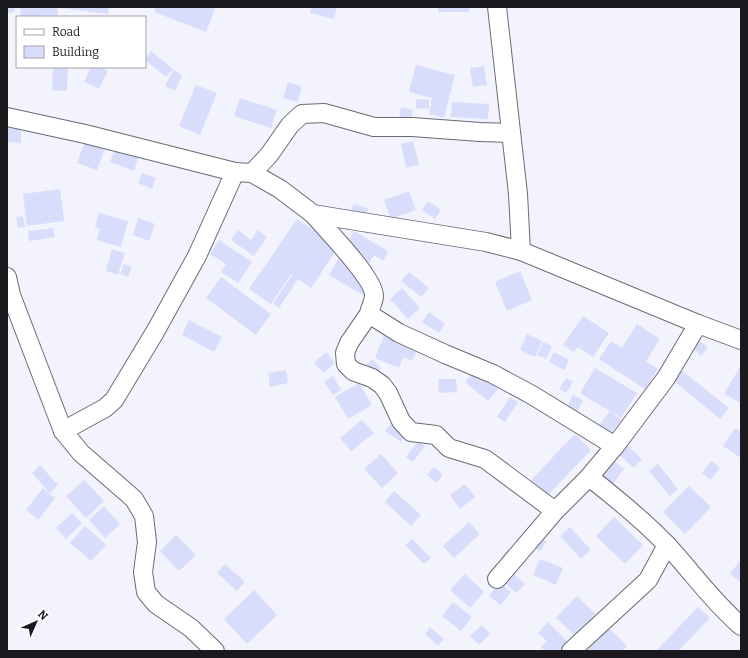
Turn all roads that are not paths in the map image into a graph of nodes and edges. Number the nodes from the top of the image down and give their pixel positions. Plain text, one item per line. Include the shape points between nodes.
1 (497, 7) edge
2 (7, 116) edge
3 (511, 132) junction
4 (243, 173) junction
5 (313, 214) junction
6 (521, 251) junction
7 (7, 277) edge
8 (369, 314) junction
9 (698, 324) junction
10 (741, 340) edge
11 (63, 431) junction
12 (615, 446) junction
13 (589, 477) junction
14 (555, 511) junction
15 (667, 545) junction
16 (497, 579) dead end
17 (741, 626) edge
18 (215, 651) edge
19 (571, 651) edge

1 - 3 street
2 - 4 street
3 - 4 street via 374,127 324,113 302,114 269,155
3 - 6 street
4 - 5 street via 280,189
4 - 11 street via 155,332 114,400
5 - 6 street via 486,242
5 - 8 street via 370,282 375,295
6 - 9 street
7 - 11 street via 11,295
8 - 12 street via 399,333 493,374
8 - 14 street via 349,343 345,353 346,364 353,371 382,385 401,421 411,432 436,435 449,448 485,459
9 - 10 street
9 - 12 street via 666,378
11 - 18 street via 81,453 134,499 144,516 147,542 143,572 146,592 156,604 191,628
12 - 13 street
13 - 14 street
13 - 15 street
14 - 16 street
15 - 17 street via 725,612
15 - 19 street via 648,580

